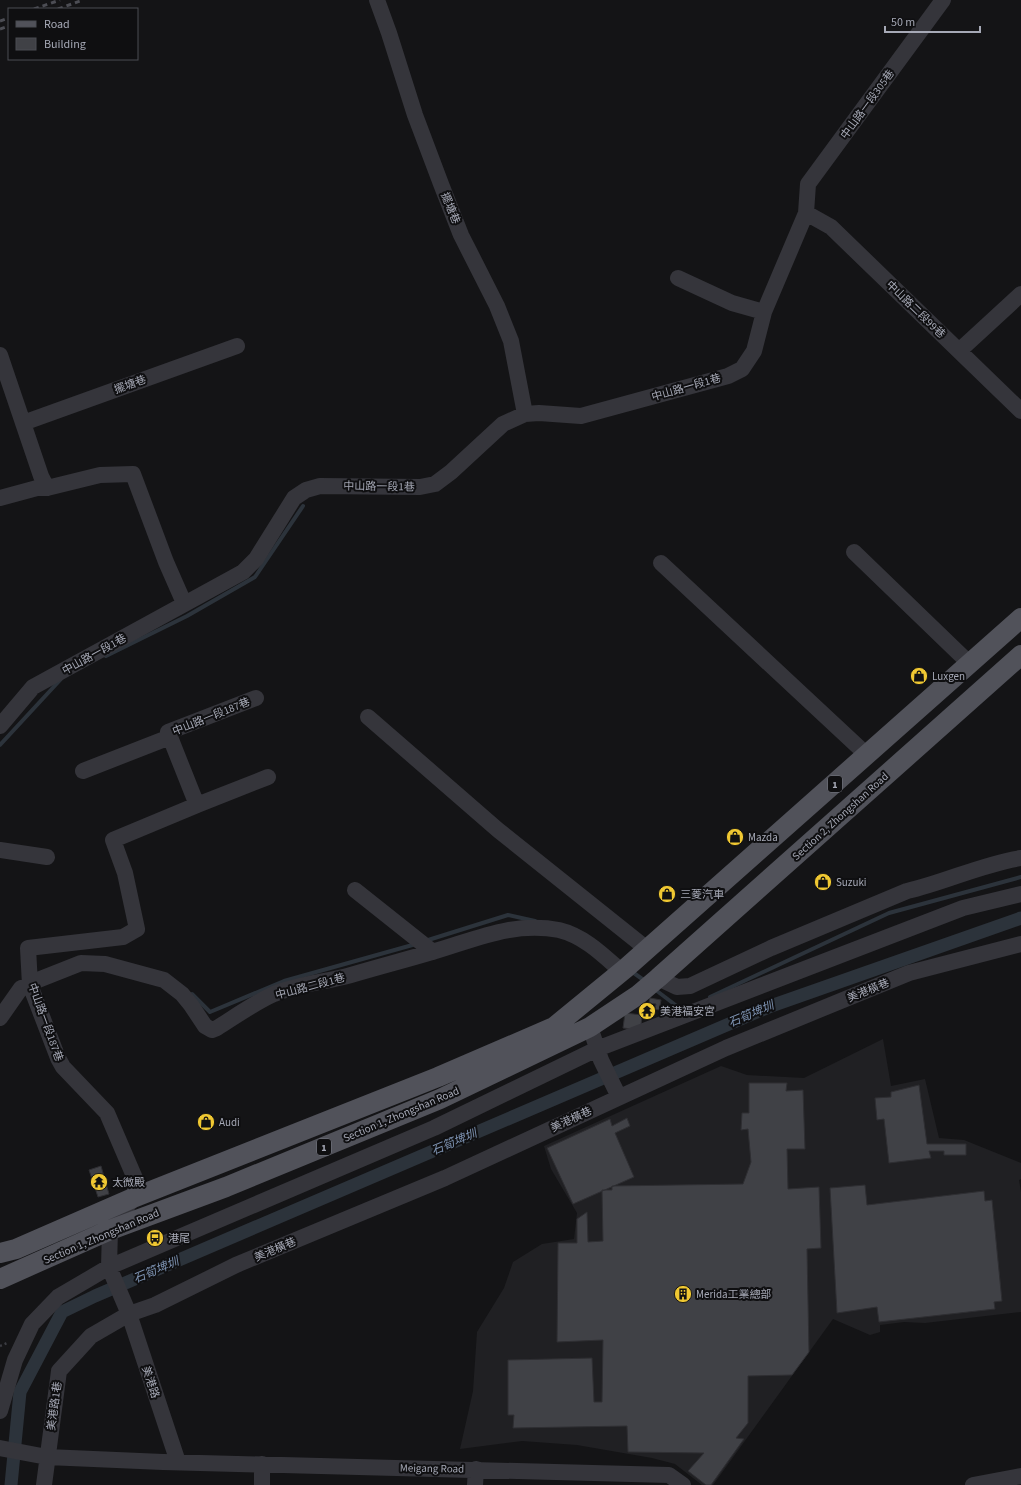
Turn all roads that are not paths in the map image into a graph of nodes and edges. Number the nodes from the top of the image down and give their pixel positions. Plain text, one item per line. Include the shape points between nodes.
1 (377, 0) edge
2 (943, 0) edge
3 (806, 213) junction
4 (678, 278) dead end
5 (1021, 294) edge
6 (764, 312) junction
7 (237, 346) dead end
8 (959, 351) junction
9 (0, 355) edge
10 (1021, 411) edge
11 (525, 414) junction
12 (22, 423) junction
13 (47, 488) junction
14 (0, 498) edge
15 (854, 552) dead end
16 (661, 563) dead end
17 (184, 603) junction
18 (1021, 618) edge
19 (1021, 654) edge
20 (969, 662) junction
21 (256, 698) dead end
22 (368, 717) dead end
23 (0, 726) edge
24 (170, 736) junction
25 (867, 756) junction
26 (83, 771) dead end
27 (268, 777) dead end
28 (198, 805) junction
29 (0, 850) edge
30 (47, 857) dead end
31 (1021, 858) edge
32 (355, 890) dead end
33 (1021, 894) edge
34 (1021, 944) edge
35 (647, 949) junction
36 (433, 952) junction
37 (623, 970) junction
38 (658, 978) junction
39 (30, 985) junction
40 (0, 1018) edge
41 (590, 1027) junction
42 (599, 1055) junction
43 (619, 1097) junction
44 (133, 1198) junction
45 (110, 1230) junction
46 (0, 1253) edge
47 (111, 1271) junction
48 (0, 1279) edge
49 (127, 1308) junction
50 (2, 1405) edge
51 (0, 1448) edge
52 (47, 1457) junction
53 (178, 1462) junction
54 (262, 1464) junction
55 (476, 1469) junction
56 (1021, 1476) edge
57 (44, 1485) edge
58 (262, 1485) edge
59 (475, 1485) edge
60 (683, 1485) edge
61 (973, 1485) edge

1 - 11 street, 擺塘巷 via 441,184 461,234 497,306 511,341
2 - 3 street, 中山路一段305巷 via 808,184
3 - 6 street, 中山路一段1巷
3 - 8 street, 中山路二段99巷 via 831,227
4 - 6 street via 732,303
5 - 8 street
6 - 11 street, 中山路一段1巷 via 754,351 742,369 728,376 581,416
7 - 12 street, 擺塘巷
8 - 10 street, 中山路二段99巷
9 - 12 street
11 - 17 street, 中山路一段1巷 via 503,424 435,484 420,487 320,486 306,490 294,498 256,558 243,572
12 - 13 street
13 - 14 street via 37,488
13 - 17 street via 100,475 133,474
15 - 20 street
16 - 25 street
17 - 23 street, 中山路一段1巷 via 33,687
18 - 20 main road, 1
19 - 38 main road, Section 2, Zhongshan Road / 1
20 - 25 main road, 1
21 - 24 street, 中山路一段187巷 via 168,732
22 - 35 street via 498,830
24 - 26 street, 中山路一段187巷
24 - 28 street, 中山路一段187巷
25 - 35 main road, 1
27 - 28 street, 中山路一段187巷
28 - 39 street, 中山路一段187巷 via 113,840 125,873 137,929 123,937 28,948
29 - 30 street
31 - 38 street via 907,891 771,948 690,986 677,987
32 - 36 street
33 - 42 street via 963,908
34 - 43 street, 美港橫巷 via 910,973 726,1048
35 - 37 main road, 1
36 - 37 street, 中山路二段1巷 via 502,930 541,928 560,931 584,941
36 - 39 street, 中山路二段1巷 via 276,993 212,1030 205,1026 182,994 164,980 119,967 81,963
37 - 44 main road, Section 1, Zhongshan Road / 1 via 554,1027 438,1077
38 - 41 main road, Section 1, Zhongshan Road / 1 via 638,995
39 - 40 street via 22,988
39 - 44 street, 中山路一段187巷 via 63,1068 107,1113 137,1183
41 - 42 street
41 - 45 main road, Section 1, Zhongshan Road / 1 via 440,1099 226,1187
42 - 43 street
42 - 47 street
43 - 49 street, 美港橫巷 via 445,1178 236,1265 155,1305
44 - 45 street
44 - 46 main road, Section 1, Zhongshan Road / 1 via 16,1249
45 - 47 street
45 - 48 main road, Section 1, Zhongshan Road / 1
47 - 49 street, 美港路
47 - 50 street via 58,1297 32,1324 14,1360
49 - 52 street, 美港路1巷 via 91,1336 59,1371
49 - 53 street, 美港路
51 - 52 street, Meigang Road
52 - 53 street, Meigang Road
52 - 57 street, 美港路1巷
53 - 54 street, Meigang Road
54 - 55 street, Meigang Road
54 - 58 street
55 - 59 street
55 - 60 street, Meigang Road via 669,1475
56 - 61 street

